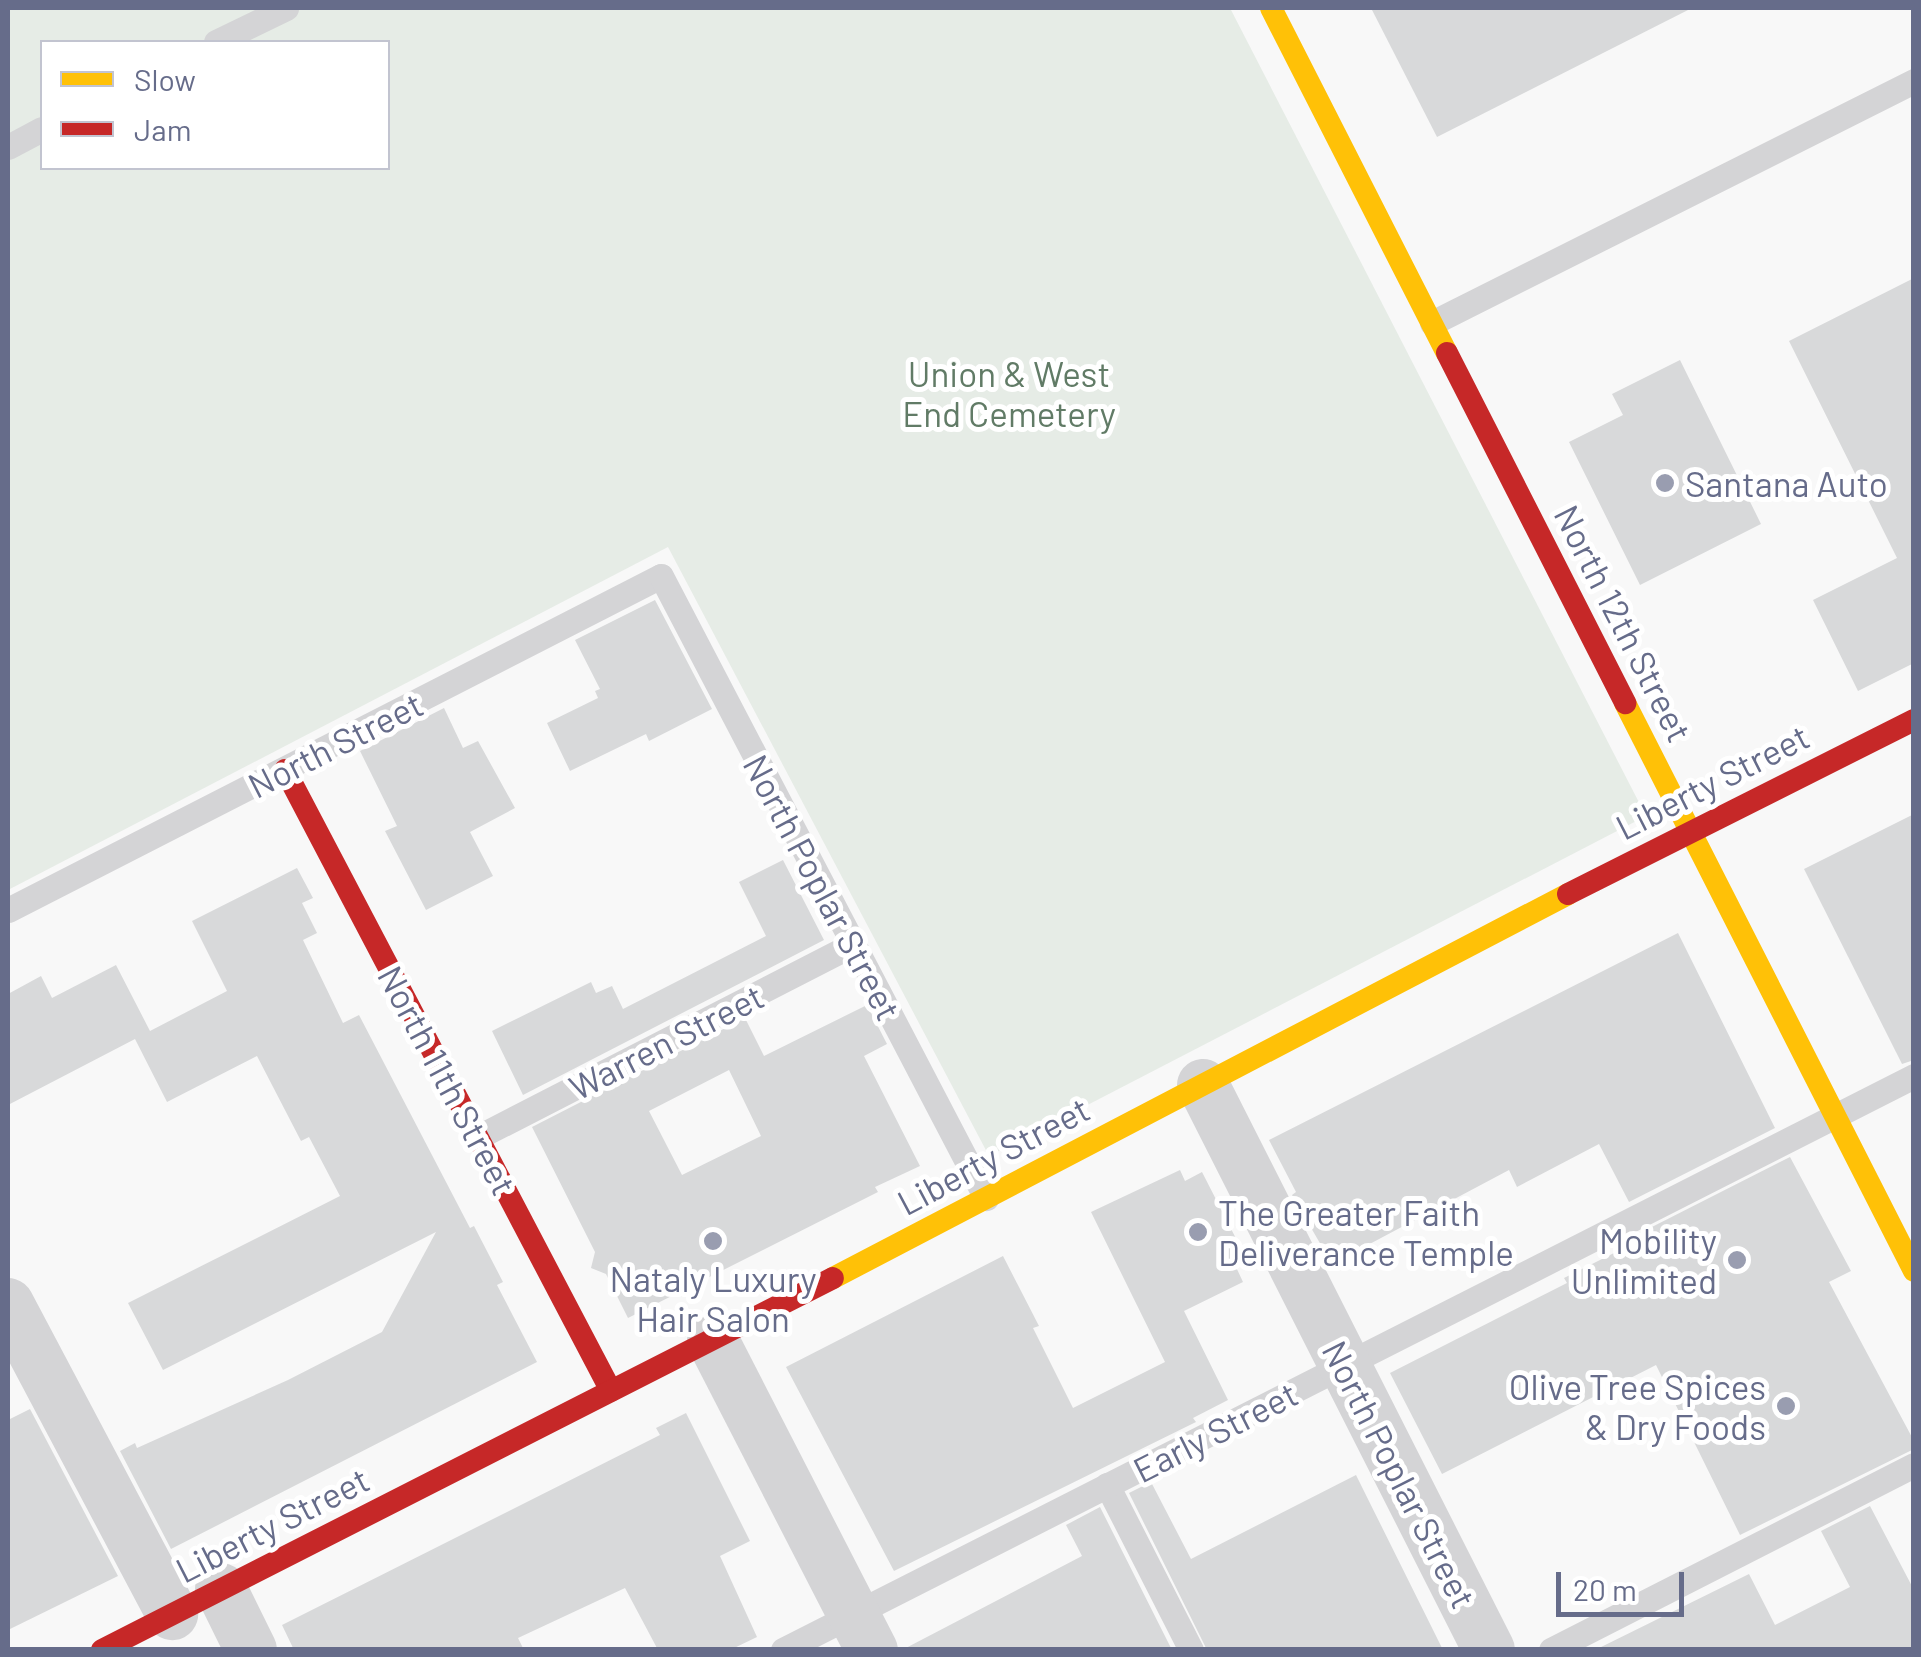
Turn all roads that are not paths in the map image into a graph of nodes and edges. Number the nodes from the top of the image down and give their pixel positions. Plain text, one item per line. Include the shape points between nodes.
1 (286, 8) edge
2 (1271, 8) edge
3 (220, 40) edge
4 (1914, 81) edge
5 (40, 130) edge
6 (8, 147) edge
7 (1432, 323) junction
8 (662, 576) joint
9 (1914, 720) edge
10 (286, 770) junction
11 (1690, 830) junction
12 (8, 910) edge
13 (853, 944) junction
14 (1914, 1076) edge
15 (1203, 1084) junction
16 (1835, 1116) junction
17 (478, 1137) junction
18 (986, 1198) junction
19 (1914, 1271) edge
20 (8, 1304) edge
21 (713, 1341) junction
22 (1345, 1365) junction
23 (611, 1391) junction
24 (1914, 1465) edge
25 (1107, 1485) junction
26 (221, 1589) junction
27 (172, 1614) junction
28 (863, 1632) edge
29 (102, 1650) edge
30 (251, 1650) edge
31 (784, 1650) edge
32 (1191, 1650) edge
33 (1489, 1650) edge
34 (1551, 1650) edge

1 - 3 lane
2 - 7 street, North 12th Street
4 - 7 lane
5 - 6 lane
7 - 11 street, North 12th Street
8 - 10 lane, North Street
8 - 13 lane, North Poplar Street
9 - 11 street, Liberty Street
10 - 12 lane, North Street
10 - 17 street, North 11th Street
11 - 15 street, Liberty Street
11 - 16 street, North 12th Street
13 - 17 lane, Warren Street
13 - 18 lane, North Poplar Street
14 - 16 lane, Early Street
15 - 18 street, Liberty Street
15 - 22 street, North Poplar Street
16 - 19 street, North 12th Street
16 - 22 lane, Early Street
17 - 23 street, North 11th Street
18 - 21 street, Liberty Street
20 - 27 street
21 - 23 street, Liberty Street
21 - 28 street
22 - 25 lane, Early Street
22 - 33 street, North Poplar Street
23 - 26 street, Liberty Street
24 - 34 lane
25 - 28 lane, Early Street
25 - 32 lane
26 - 27 street, Liberty Street
26 - 30 street
27 - 29 street, Liberty Street
28 - 31 lane, Early Street

